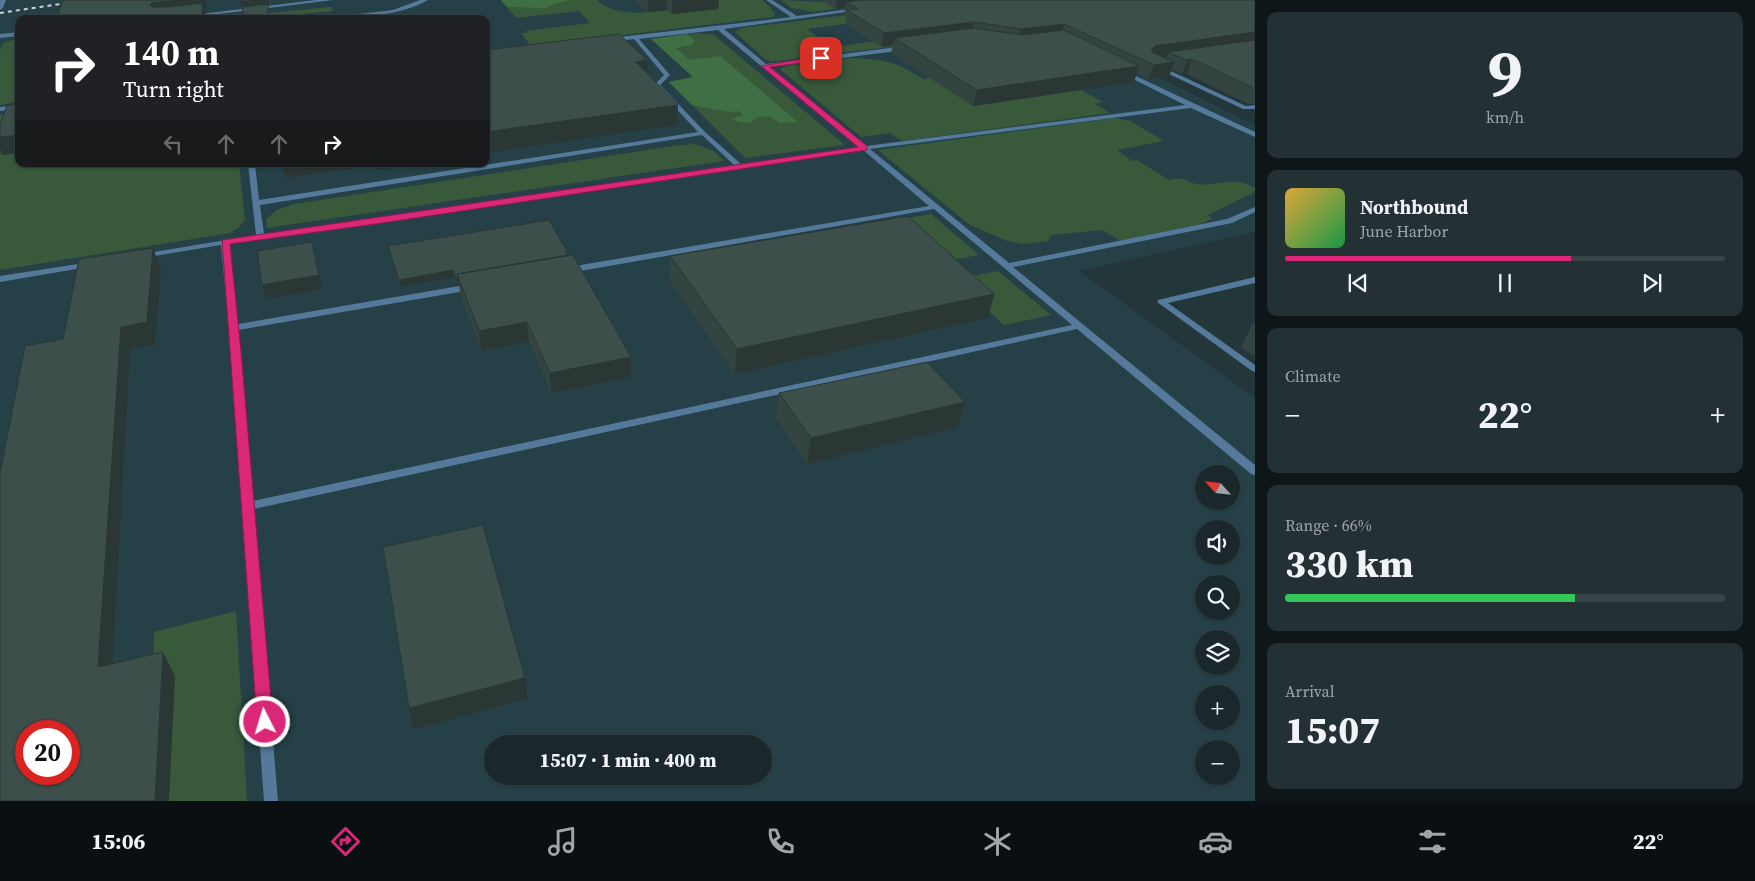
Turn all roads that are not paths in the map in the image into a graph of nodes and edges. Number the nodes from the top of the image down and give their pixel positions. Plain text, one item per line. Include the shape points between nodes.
1 (3, 0) edge
2 (330, 0) edge
3 (425, 0) edge
4 (769, 0) edge
5 (0, 8) edge
6 (862, 10) edge
7 (196, 15) edge
8 (351, 15) edge
9 (796, 18) junction
10 (719, 28) junction
11 (15, 34) edge
12 (0, 36) edge
13 (635, 37) junction
14 (605, 40) edge
15 (912, 47) edge
16 (1160, 62) edge
17 (765, 66) junction
18 (1114, 67) edge
19 (1192, 106) junction
20 (15, 107) edge
21 (1255, 107) edge
22 (0, 109) edge
23 (703, 133) junction
24 (1255, 135) edge
25 (864, 148) junction
26 (490, 166) edge
27 (252, 167) edge
28 (486, 167) edge
29 (740, 167) junction
30 (256, 203) junction
31 (935, 207) junction
32 (1255, 209) edge
33 (260, 237) junction
34 (225, 242) junction
35 (137, 256) edge
36 (98, 263) edge
37 (1006, 266) junction
38 (564, 271) edge
39 (0, 279) edge
40 (1255, 280) edge
41 (477, 286) edge
42 (1078, 326) junction
43 (233, 328) junction
44 (1255, 369) edge
45 (1255, 471) edge
46 (248, 506) junction
47 (271, 801) edge

1 - 5 lane
2 - 7 lane
3 - 8 lane via 394,10
4 - 9 lane
6 - 9 lane
9 - 10 lane
10 - 13 lane
10 - 17 lane
11 - 12 lane
13 - 14 lane
13 - 23 lane via 667,75 657,85
15 - 17 lane
16 - 21 lane via 1150,64 1245,108
17 - 25 lane
18 - 19 lane
19 - 24 lane
19 - 25 lane
20 - 22 lane
23 - 26 lane
23 - 29 lane
25 - 29 lane
25 - 31 lane
27 - 30 lane
28 - 30 lane
29 - 33 lane
30 - 33 lane
31 - 37 lane
31 - 38 lane
32 - 37 lane via 1229,221
33 - 34 lane
34 - 35 lane
34 - 43 lane
36 - 39 lane
37 - 42 lane
40 - 44 lane via 1161,302
41 - 43 lane
42 - 45 lane
42 - 46 lane
43 - 46 lane
46 - 47 lane

